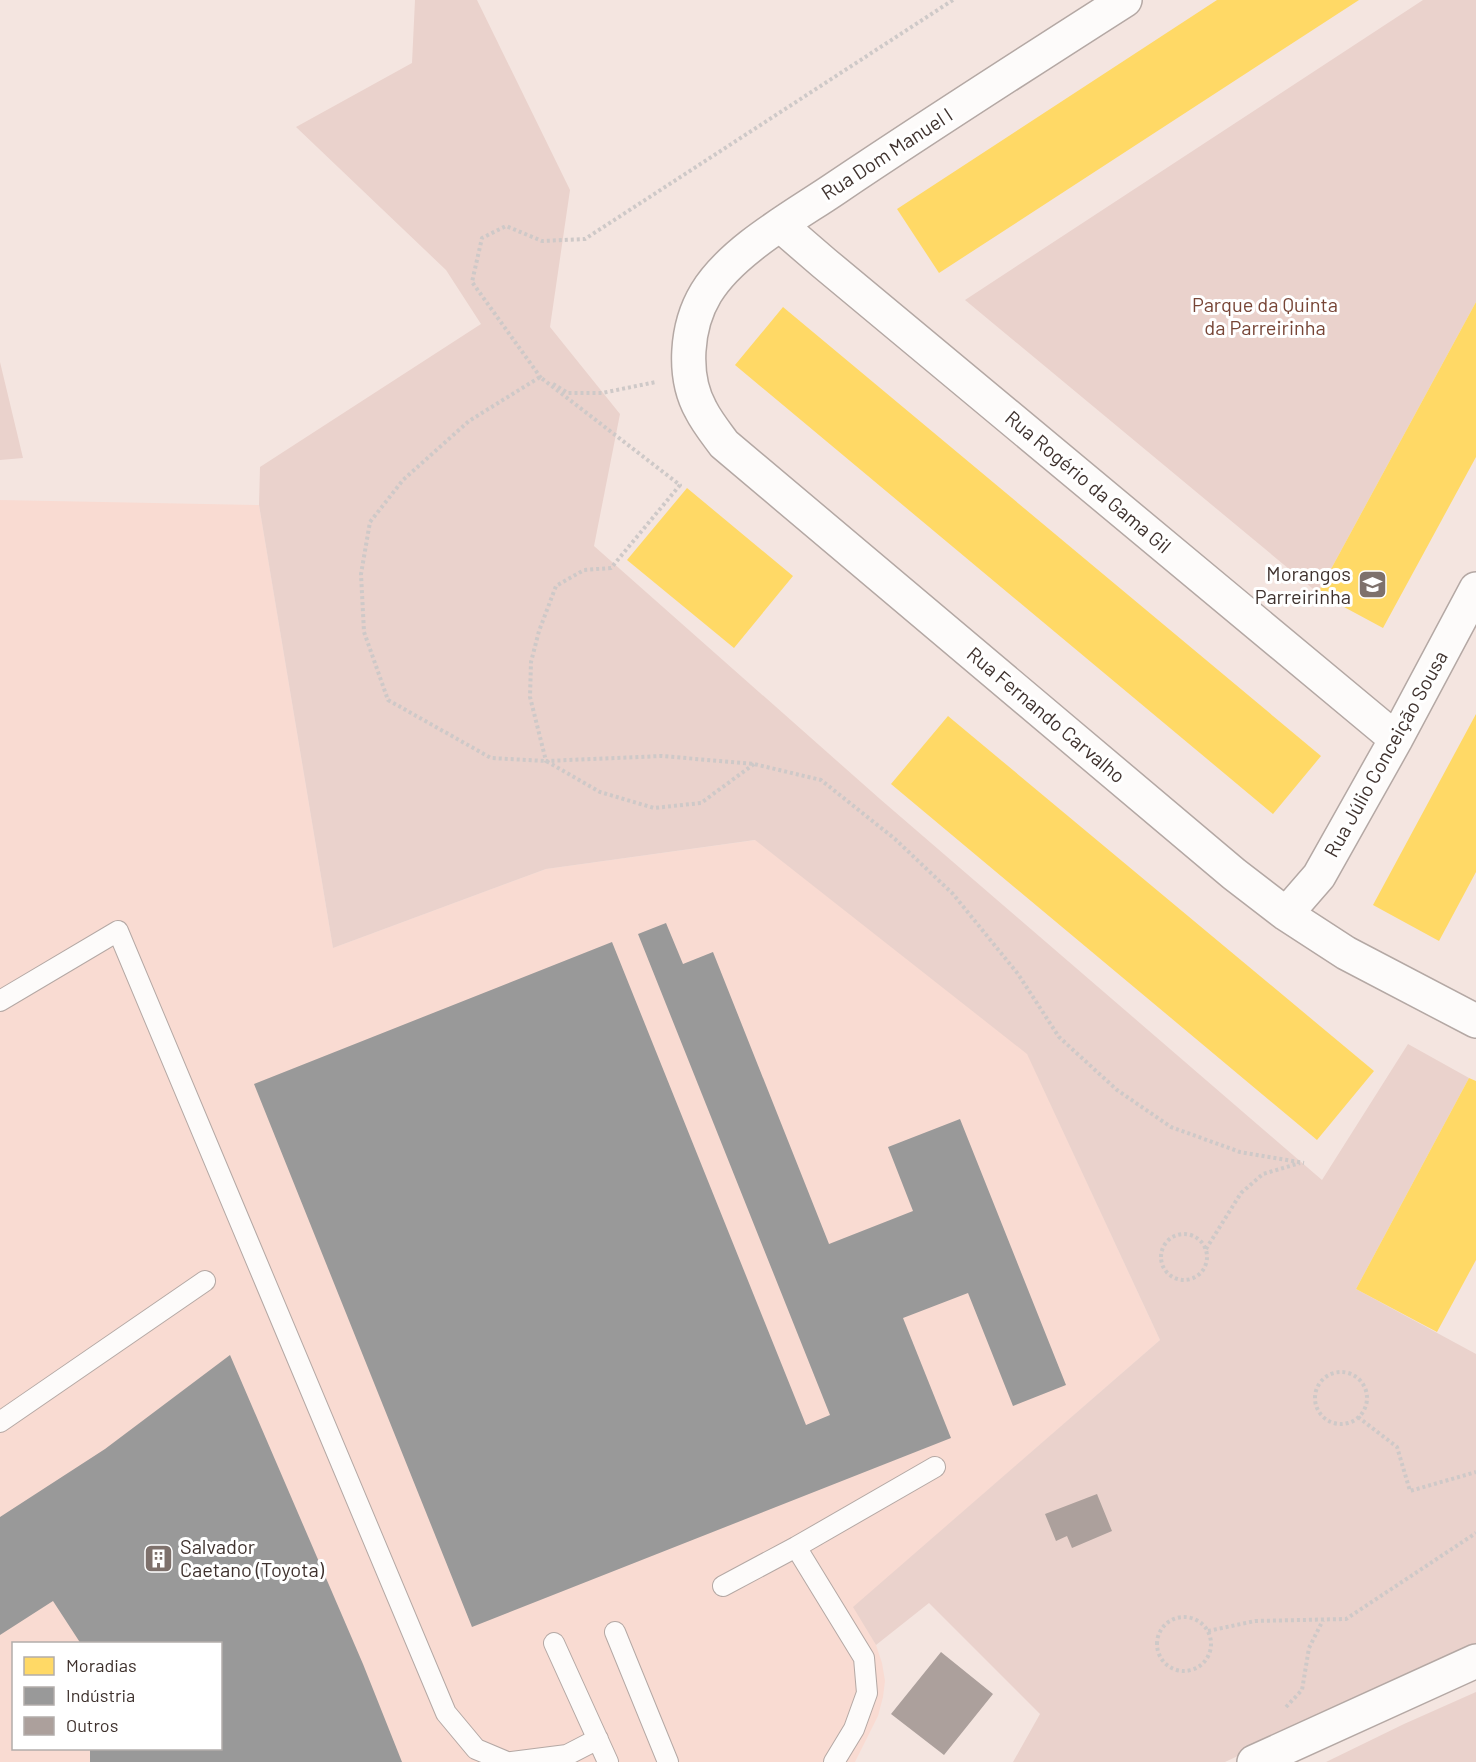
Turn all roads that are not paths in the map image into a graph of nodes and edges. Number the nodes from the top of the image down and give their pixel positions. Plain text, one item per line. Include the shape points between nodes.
1 (1125, 0) edge
2 (780, 225) junction
3 (689, 359) joint
4 (1476, 589) edge
5 (1396, 738) junction
6 (1286, 914) junction
7 (0, 1001) edge
8 (1476, 1021) edge
9 (205, 1281) dead end
10 (0, 1422) edge
11 (935, 1467) dead end
12 (796, 1547) junction
13 (723, 1586) dead end
14 (615, 1632) dead end
15 (554, 1643) dead end
16 (1476, 1661) edge
17 (598, 1739) junction
18 (507, 1762) edge
19 (512, 1762) edge
20 (608, 1762) edge
21 (668, 1762) edge
22 (834, 1762) edge
23 (1254, 1762) edge

1 - 2 street, Rua Dom Manuel I
2 - 3 street, Rua Dom Manuel I via 738,257 706,292 696,314
2 - 5 street, Rua Rogério da Gama Gil
3 - 6 street, Rua Fernando Carvalho via 700,409 724,444
4 - 5 street, Rua Júlio Conceição Sousa
5 - 6 street, Rua Júlio Conceição Sousa via 1319,876
6 - 8 street, Rua Fernando Carvalho via 1346,953
7 - 18 lane via 118,931 446,1713 476,1749
9 - 10 lane
11 - 12 lane
12 - 13 lane
12 - 22 lane via 864,1658 867,1692 854,1729
14 - 21 lane
15 - 17 lane
16 - 23 street
17 - 19 lane via 567,1755
17 - 20 lane

